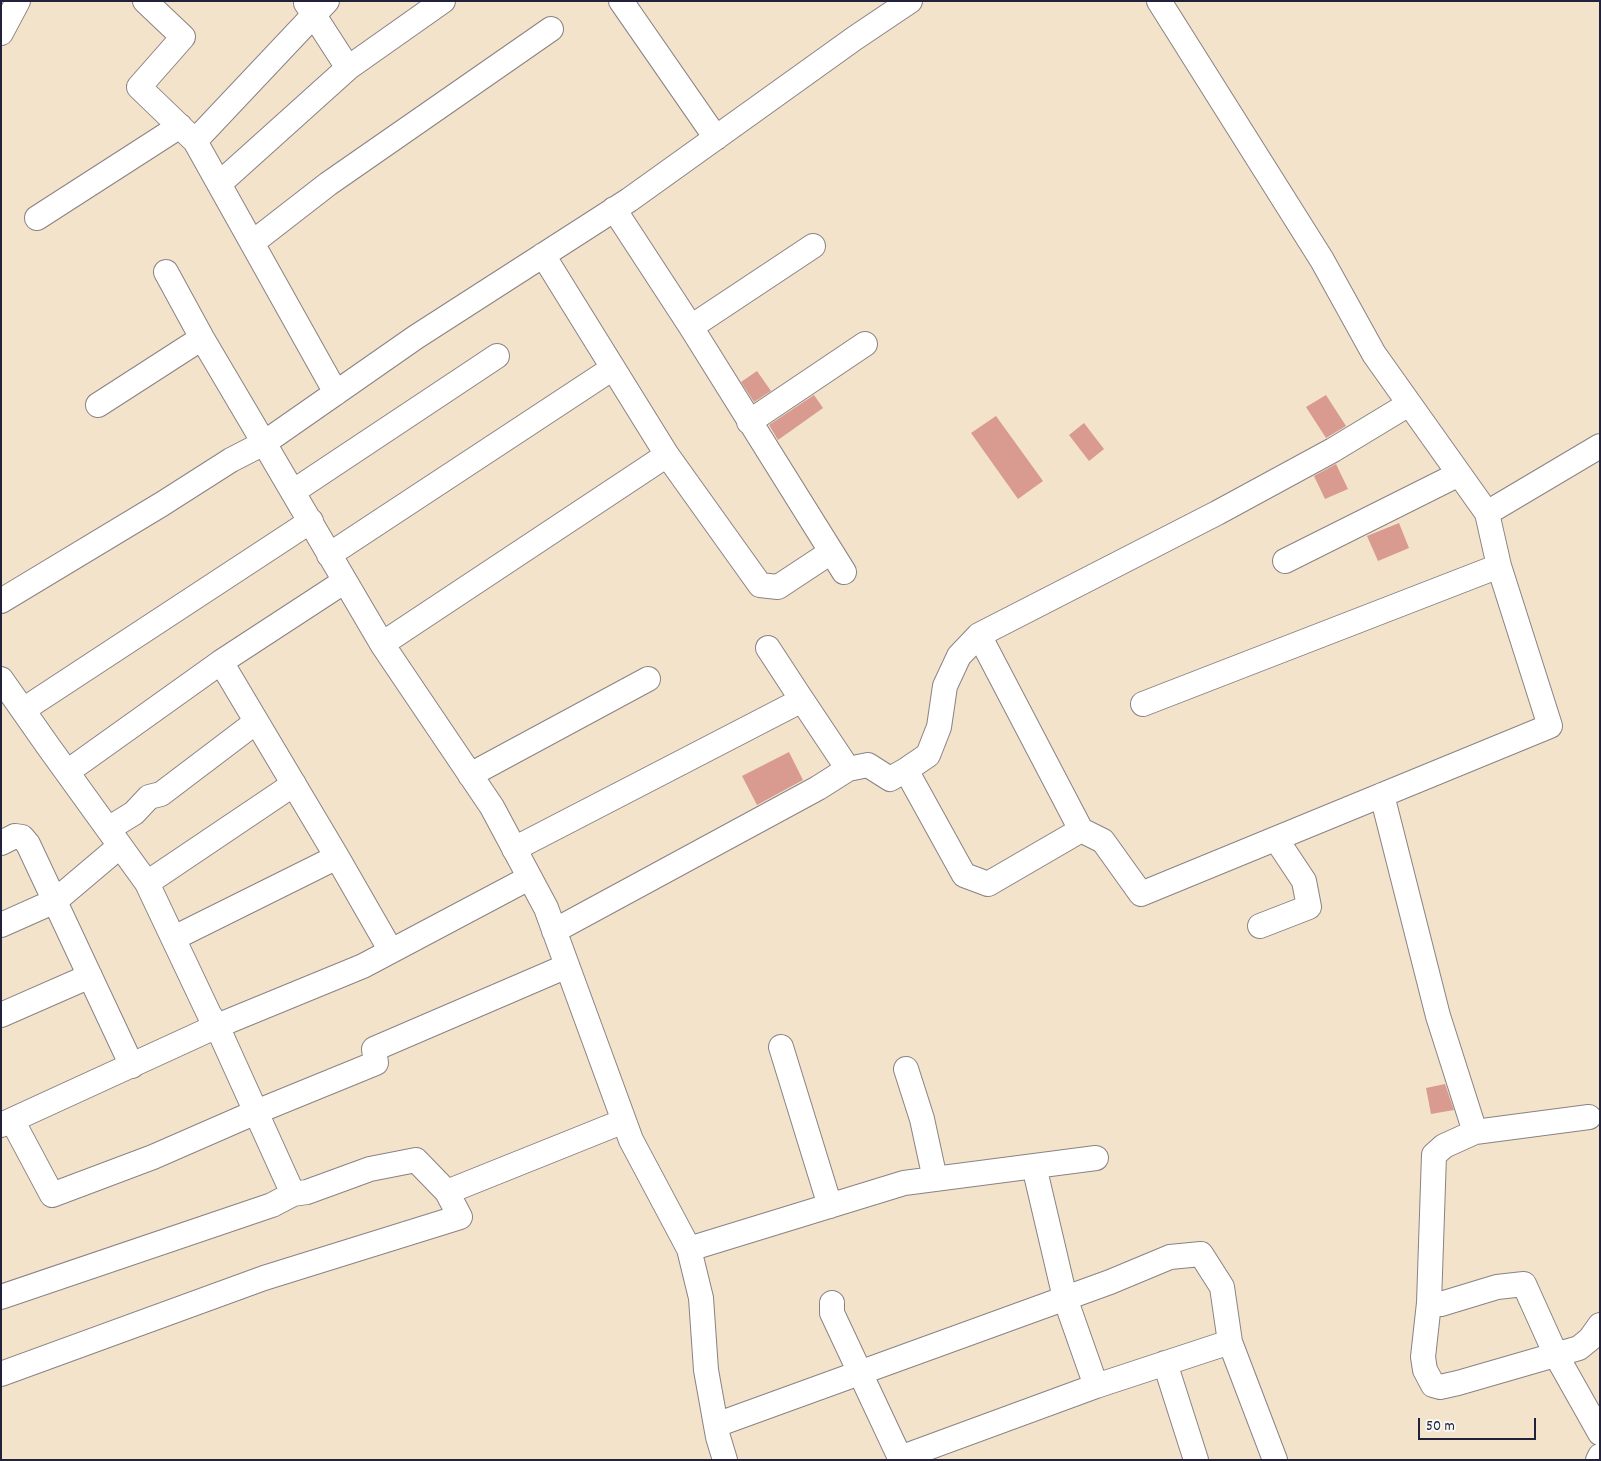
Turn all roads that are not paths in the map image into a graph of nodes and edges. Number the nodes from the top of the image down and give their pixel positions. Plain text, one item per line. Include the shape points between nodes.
1 (18, 1) edge
2 (145, 1) edge
3 (442, 1) edge
4 (620, 1) edge
5 (910, 1) edge
6 (1159, 1) edge
7 (315, 6) edge
8 (551, 29) dead end
9 (1, 33) edge
10 (348, 68) junction
11 (187, 134) junction
12 (716, 138) junction
13 (218, 184) junction
14 (614, 210) junction
15 (37, 218) dead end
16 (252, 243) junction
17 (813, 246) dead end
18 (543, 255) junction
19 (166, 272) dead end
20 (691, 327) junction
21 (202, 338) junction
22 (865, 344) dead end
23 (497, 356) dead end
24 (613, 368) junction
25 (336, 393) junction
26 (1410, 404) junction
27 (98, 405) dead end
28 (749, 422) junction
29 (264, 443) junction
30 (1600, 446) edge
31 (667, 455) junction
32 (1459, 474) junction
33 (294, 491) junction
34 (1487, 513) junction
35 (311, 522) junction
36 (832, 552) junction
37 (329, 555) junction
38 (1285, 560) dead end
39 (1499, 566) junction
40 (844, 572) dead end
41 (345, 581) junction
42 (1, 601) edge
43 (979, 635) junction
44 (382, 644) junction
45 (768, 648) dead end
46 (221, 662) junction
47 (1, 679) edge
48 (648, 679) dead end
49 (802, 700) junction
50 (1143, 704) dead end
51 (23, 710) junction
52 (256, 722) junction
53 (848, 769) junction
54 (906, 770) junction
55 (67, 772) junction
56 (470, 775) junction
57 (294, 784) junction
58 (1382, 795) junction
59 (1081, 830) junction
60 (114, 837) junction
61 (1276, 839) junction
62 (1, 843) edge
63 (514, 849) junction
64 (337, 857) junction
65 (529, 878) junction
66 (147, 883) junction
67 (55, 901) junction
68 (1, 925) edge
69 (1260, 926) dead end
70 (554, 931) junction
71 (174, 938) junction
72 (391, 951) junction
73 (567, 966) junction
74 (90, 976) junction
75 (1, 1015) edge
76 (217, 1026) junction
77 (781, 1047) dead end
78 (132, 1066) junction
79 (906, 1069) dead end
80 (256, 1112) junction
81 (1596, 1120) edge
82 (624, 1121) junction
83 (7, 1123) edge
84 (1475, 1132) junction
85 (1096, 1158) dead end
86 (1034, 1166) junction
87 (935, 1179) junction
88 (447, 1192) junction
89 (293, 1194) junction
90 (830, 1206) junction
91 (690, 1249) junction
92 (1, 1297) edge
93 (1065, 1298) junction
94 (832, 1303) dead end
95 (1429, 1303) junction
96 (1600, 1325) edge
97 (1230, 1342) junction
98 (1556, 1355) junction
99 (1165, 1363) junction
100 (859, 1373) junction
101 (1, 1374) edge
102 (1096, 1386) junction
103 (716, 1424) junction
104 (1600, 1433) edge
105 (1600, 1456) edge
106 (900, 1459) edge
107 (1195, 1459) edge
108 (725, 1460) edge
109 (1275, 1460) edge
110 (1598, 1460) edge

1 - 9 street
2 - 11 street via 183,37 139,87
3 - 10 street
4 - 12 street
5 - 12 street
6 - 26 street via 1322,260 1374,354
7 - 10 street
7 - 11 street
8 - 16 street via 328,184
10 - 13 street
11 - 13 street
11 - 15 street
12 - 14 street
13 - 16 street
14 - 18 street
14 - 20 street
16 - 25 street
17 - 20 street
18 - 24 street
18 - 25 street
19 - 21 street
20 - 28 street
21 - 27 street
21 - 29 street
22 - 28 street
23 - 33 street
24 - 31 street
24 - 37 street
25 - 29 street
26 - 32 street
26 - 43 street via 1217,513
28 - 36 street
29 - 33 street
29 - 42 street
30 - 34 street
31 - 36 street via 760,585 778,587
31 - 44 street
32 - 34 street
32 - 38 street
33 - 35 street
34 - 39 street
35 - 37 street
35 - 51 street
36 - 40 street
37 - 41 street
39 - 50 street
39 - 58 street via 1550,726
41 - 44 street
41 - 46 street
43 - 54 street via 959,656 945,686 939,727 928,755
43 - 59 street
44 - 56 street
45 - 49 street
46 - 52 street
46 - 55 street
47 - 51 street
48 - 56 street
49 - 53 street
49 - 63 street
51 - 55 street
52 - 57 street
52 - 60 street via 161,794 149,797
53 - 54 street via 868,765 890,779
53 - 70 street
54 - 59 street via 964,875 988,884
55 - 60 street
56 - 63 street via 492,807
57 - 64 street
57 - 66 street
58 - 61 street
58 - 84 street via 1438,1016
59 - 61 street via 1103,841 1141,894
60 - 66 street
60 - 67 street
61 - 69 street via 1304,881 1309,907
62 - 67 street via 15,836 22,837
63 - 65 street
64 - 71 street
64 - 72 street
65 - 70 street via 546,908
65 - 72 street
66 - 71 street
67 - 68 street
67 - 74 street
70 - 73 street
71 - 76 street
72 - 76 street via 363,966
73 - 80 street via 374,1049 376,1063
73 - 82 street
74 - 75 street
74 - 78 street
76 - 78 street
76 - 80 street
77 - 90 street
78 - 83 street
79 - 87 street via 922,1118
80 - 83 street via 153,1157 52,1195
80 - 89 street
81 - 84 street
82 - 88 street
82 - 91 street via 643,1164
84 - 95 street via 1444,1146 1434,1155
85 - 86 street
86 - 87 street
86 - 93 street
87 - 90 street via 904,1183
88 - 89 street via 416,1160 370,1169
88 - 101 street via 460,1217 264,1278
89 - 92 street via 272,1205
90 - 91 street
91 - 103 street via 701,1298 706,1370
93 - 97 street via 1170,1258 1201,1254 1222,1287
93 - 100 street
93 - 102 street
94 - 100 street via 832,1313
95 - 98 street via 1441,1304 1524,1284
95 - 98 street via 1423,1357 1433,1385 1440,1387 1458,1383
96 - 98 street via 1579,1348
97 - 99 street
97 - 109 street
98 - 104 street
99 - 102 street
99 - 107 street
100 - 103 street
100 - 106 street
102 - 106 street
103 - 108 street
105 - 110 street

